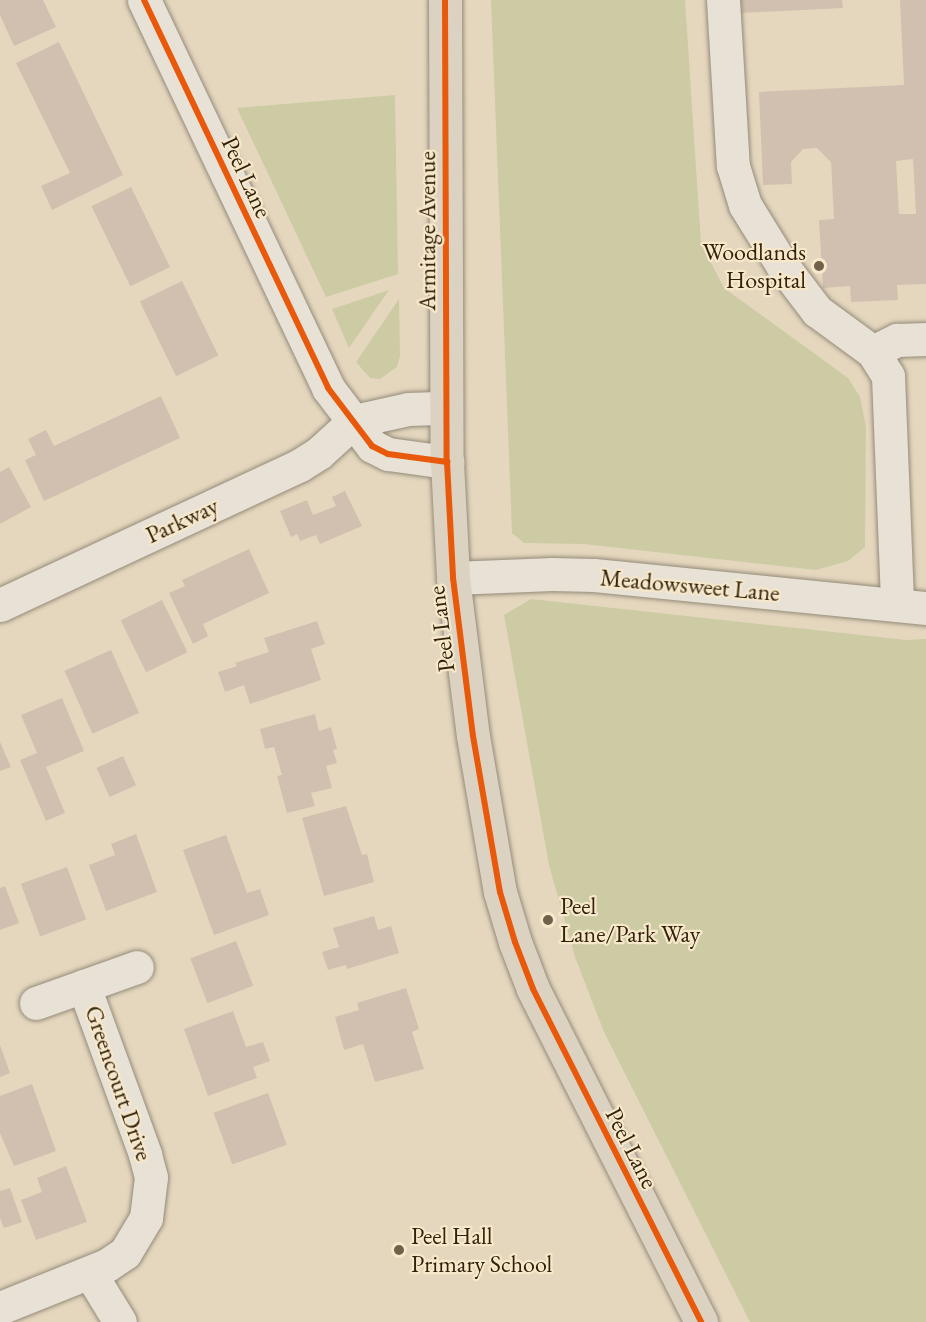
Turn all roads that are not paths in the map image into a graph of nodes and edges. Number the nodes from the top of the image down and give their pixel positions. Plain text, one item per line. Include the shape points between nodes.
1 (144, 0) edge
2 (445, 0) edge
3 (723, 0) edge
4 (926, 339) edge
5 (873, 352) junction
6 (446, 408) junction
7 (354, 421) junction
8 (447, 462) junction
9 (453, 578) junction
10 (0, 604) edge
11 (911, 606) edge
12 (136, 967) dead end
13 (84, 986) junction
14 (36, 1003) dead end
15 (90, 1273) junction
16 (0, 1308) edge
17 (120, 1322) edge
18 (701, 1322) edge

1 - 7 street, Peel Lane via 316,368
2 - 6 main road, Armitage Avenue
3 - 5 street via 733,166 745,205 782,265 817,311
4 - 5 street via 897,340
5 - 11 street via 888,376
6 - 7 street via 408,409
6 - 8 main road, Armitage Avenue
7 - 8 street, Peel Lane via 372,446 388,454
7 - 10 street, Parkway via 300,465
8 - 9 main road, Peel Lane
9 - 11 street, Meadowsweet Lane via 594,575
9 - 18 main road, Peel Lane via 483,802 500,892 515,942 564,1054
12 - 13 street, Greencourt Drive
13 - 14 street, Greencourt Drive
13 - 15 street, Greencourt Drive via 151,1177 146,1218 135,1238 125,1253
15 - 16 street, Greencourt Drive
15 - 17 street

